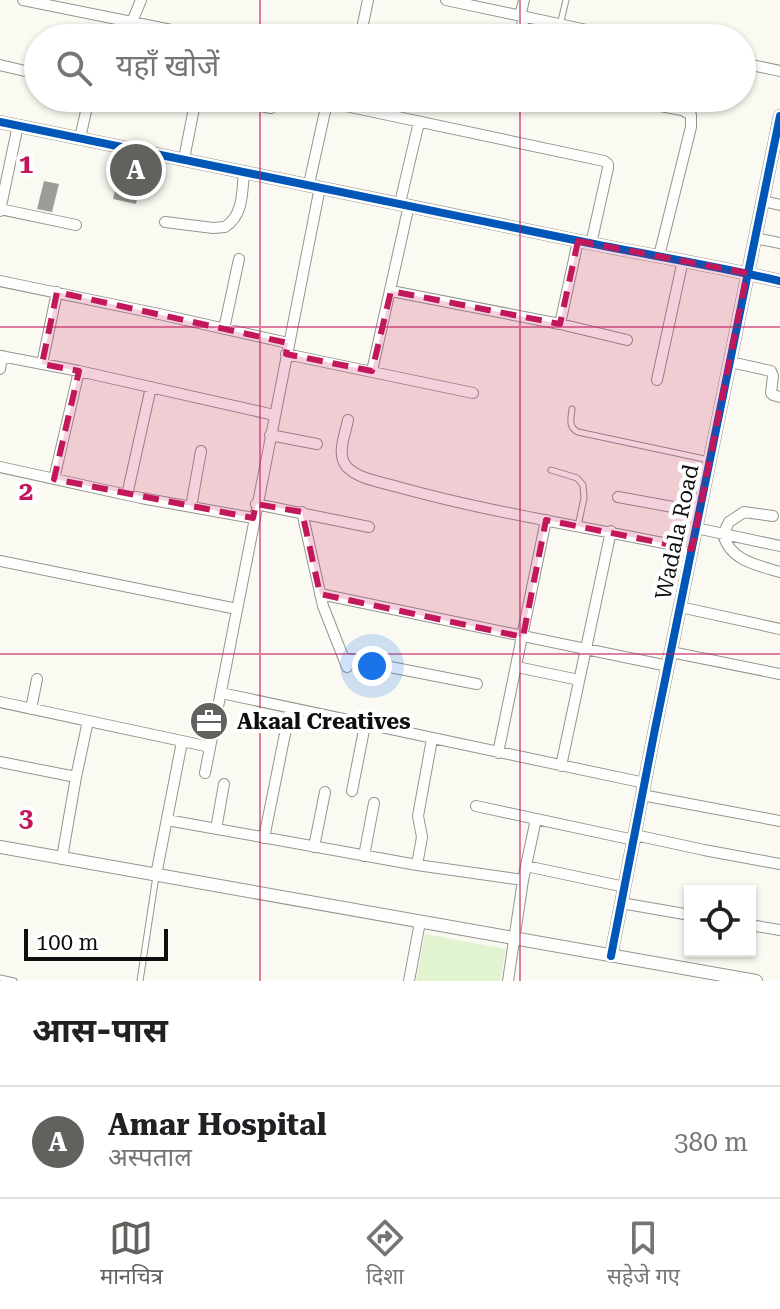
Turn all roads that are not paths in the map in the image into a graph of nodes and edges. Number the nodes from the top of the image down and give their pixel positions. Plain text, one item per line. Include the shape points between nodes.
1 (23, 0) edge
2 (141, 0) edge
3 (368, 0) edge
4 (446, 0) edge
5 (524, 0) edge
6 (566, 0) edge
7 (522, 17) junction
8 (132, 22) junction
9 (142, 24) edge
10 (363, 24) edge
11 (521, 24) edge
12 (555, 24) edge
13 (560, 24) edge
14 (0, 65) edge
15 (756, 66) edge
16 (24, 71) edge
17 (780, 71) edge
18 (86, 112) edge
19 (193, 112) edge
20 (325, 112) edge
21 (377, 112) edge
22 (687, 112) edge
23 (780, 116) edge
24 (0, 122) edge
25 (419, 122) junction
26 (18, 125) junction
27 (80, 138) junction
28 (184, 159) junction
29 (775, 167) edge
30 (244, 171) junction
31 (314, 186) junction
32 (763, 201) junction
33 (405, 204) junction
34 (780, 205) edge
35 (0, 210) edge
36 (165, 222) dead end
37 (76, 225) dead end
38 (755, 238) junction
39 (584, 242) junction
40 (780, 243) edge
41 (659, 256) junction
42 (239, 259) dead end
43 (683, 260) junction
44 (747, 273) junction
45 (0, 281) edge
46 (780, 281) edge
47 (391, 291) junction
48 (57, 292) junction
49 (560, 324) junction
50 (224, 329) junction
51 (627, 340) dead end
52 (287, 349) junction
53 (1, 356) edge
54 (730, 362) junction
55 (42, 364) junction
56 (0, 369) edge
57 (79, 371) junction
58 (372, 371) junction
59 (657, 380) dead end
60 (151, 387) junction
61 (473, 393) dead end
62 (780, 397) edge
63 (572, 409) dead end
64 (274, 415) junction
65 (348, 420) dead end
66 (270, 435) junction
67 (317, 444) dead end
68 (201, 451) dead end
69 (710, 460) junction
70 (0, 467) edge
71 (551, 470) dead end
72 (54, 479) junction
73 (127, 495) junction
74 (618, 497) dead end
75 (256, 504) junction
76 (191, 507) junction
77 (302, 512) junction
78 (700, 512) junction
79 (773, 516) dead end
80 (253, 518) junction
81 (546, 520) junction
82 (578, 526) junction
83 (369, 527) dead end
84 (696, 528) junction
85 (611, 531) junction
86 (723, 534) junction
87 (780, 546) edge
88 (692, 549) junction
89 (0, 561) edge
90 (780, 572) edge
91 (320, 594) junction
92 (680, 607) junction
93 (237, 609) junction
94 (780, 629) edge
95 (523, 637) junction
96 (586, 650) junction
97 (671, 652) junction
98 (668, 666) junction
99 (517, 667) junction
100 (780, 674) edge
101 (37, 679) dead end
102 (579, 680) junction
103 (477, 684) dead end
104 (221, 693) junction
105 (0, 702) edge
106 (31, 709) junction
107 (290, 709) junction
108 (88, 721) junction
109 (365, 725) junction
110 (432, 739) junction
111 (182, 742) junction
112 (210, 747) junction
113 (498, 753) junction
114 (0, 762) edge
115 (561, 766) junction
116 (205, 773) dead end
117 (76, 777) junction
118 (224, 784) dead end
119 (644, 789) junction
120 (352, 791) dead end
121 (325, 792) dead end
122 (374, 803) dead end
123 (476, 806) dead end
124 (536, 819) junction
125 (167, 820) junction
126 (780, 821) edge
127 (216, 829) junction
128 (634, 837) junction
129 (264, 838) junction
130 (0, 847) edge
131 (314, 847) junction
132 (364, 856) junction
133 (62, 858) junction
134 (780, 864) edge
135 (417, 865) junction
136 (526, 866) junction
137 (156, 875) junction
138 (523, 880) junction
139 (625, 887) junction
140 (621, 903) junction
141 (684, 914) edge
142 (420, 922) junction
143 (756, 926) edge
144 (780, 930) edge
145 (515, 939) junction
146 (611, 956) junction
147 (687, 975) edge
148 (0, 978) edge
149 (14, 981) edge
150 (140, 981) edge
151 (409, 981) edge
152 (508, 981) edge
153 (756, 981) edge

1 - 8 street
2 - 8 street
3 - 10 street
4 - 7 street
5 - 7 street
6 - 13 lane
7 - 11 street
7 - 12 street
8 - 9 street
14 - 16 street
15 - 17 street
18 - 27 street
19 - 28 street
20 - 31 street
21 - 25 street
22 - 41 street via 691,127
23 - 29 street, Wadala Road
24 - 26 street
25 - 33 street
25 - 39 street via 604,161 608,168
26 - 27 street
26 - 35 street
27 - 28 street
28 - 30 street
29 - 32 street, Wadala Road
30 - 31 street
30 - 36 street via 237,216 225,227
31 - 33 street
31 - 52 street
32 - 34 street
32 - 38 street, Wadala Road
33 - 39 street
33 - 47 street
35 - 37 street
38 - 40 street
38 - 44 street, Wadala Road
39 - 41 street
39 - 49 street
41 - 43 street
42 - 50 street
43 - 44 street
43 - 59 street
44 - 46 street
44 - 54 street, Wadala Road
45 - 48 street
47 - 49 street
47 - 58 street
48 - 50 street
48 - 55 street
49 - 51 street
50 - 52 street
52 - 58 street
52 - 64 street
53 - 55 street
53 - 56 street
54 - 62 street via 771,371 771,393
54 - 69 street, Wadala Road
55 - 57 street
57 - 60 street
57 - 72 street
58 - 61 street
60 - 64 street
60 - 73 street
63 - 69 lane via 571,426 584,435
64 - 66 street
65 - 81 street via 341,453 355,473 431,496
66 - 67 street
66 - 75 street
68 - 76 street
69 - 78 street, Wadala Road
70 - 72 street
71 - 82 lane via 583,485
72 - 73 street
73 - 76 street
74 - 78 street
75 - 77 street
75 - 80 street
76 - 80 street
77 - 83 street
77 - 91 street
78 - 84 street, Wadala Road
79 - 86 street via 744,512
80 - 93 street
81 - 82 street
81 - 95 street
82 - 85 street
84 - 86 street
84 - 88 street, Wadala Road
85 - 88 street
85 - 96 street
86 - 87 street
86 - 90 street via 736,556
88 - 92 street, Wadala Road
89 - 93 street
91 - 95 street
91 - 103 street via 346,662
92 - 94 street
92 - 97 street, Wadala Road
93 - 104 street
95 - 96 street
95 - 99 street
96 - 98 street
96 - 102 street
97 - 98 street, Wadala Road
97 - 100 street
98 - 119 street, Wadala Road
99 - 102 street
99 - 113 street
101 - 106 street
102 - 115 street
104 - 107 street
104 - 112 street
105 - 106 street
106 - 108 street
107 - 109 street
107 - 129 street
108 - 111 street
108 - 117 street
109 - 110 street
109 - 120 street
110 - 113 street
110 - 135 street via 418,816 422,837
111 - 112 street
111 - 125 street
112 - 116 street
113 - 115 street
114 - 117 street
115 - 119 street
117 - 133 street
118 - 127 street
119 - 126 street
119 - 128 street, Wadala Road
121 - 131 street
122 - 132 street
123 - 124 street
124 - 128 street
124 - 136 street
125 - 127 street
125 - 137 street
127 - 129 street
128 - 134 street
128 - 139 street, Wadala Road
129 - 131 street
130 - 133 street
131 - 132 street
132 - 135 street
133 - 137 street
135 - 138 street
136 - 138 street
136 - 139 street
137 - 142 street
137 - 150 lane
138 - 145 street
139 - 140 street, Wadala Road
140 - 141 street
140 - 146 street, Wadala Road
142 - 145 street
142 - 151 street
143 - 144 street
145 - 146 street
145 - 152 street
146 - 147 street
147 - 153 street
148 - 149 lane

